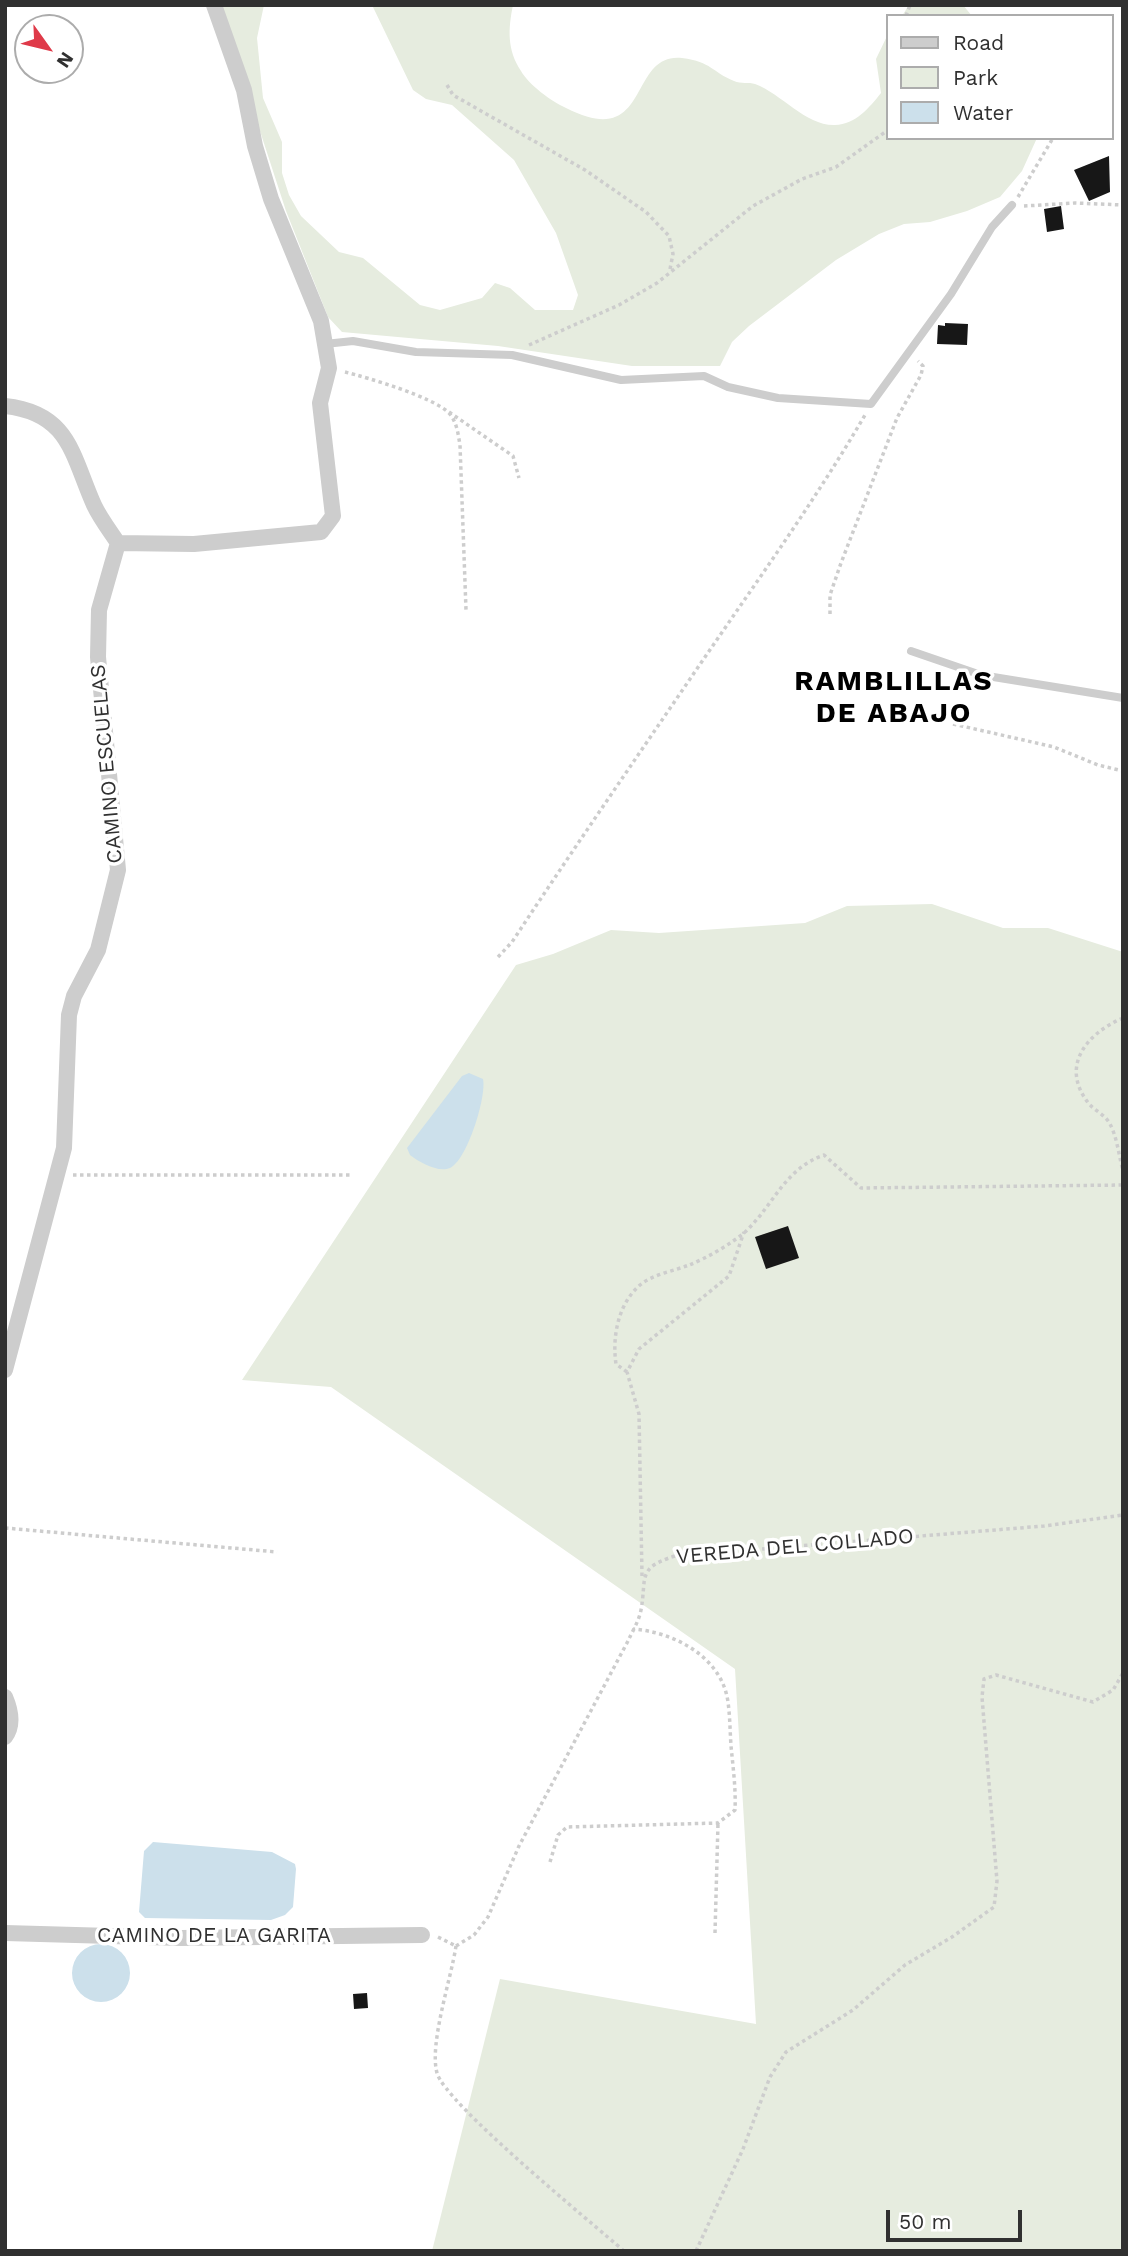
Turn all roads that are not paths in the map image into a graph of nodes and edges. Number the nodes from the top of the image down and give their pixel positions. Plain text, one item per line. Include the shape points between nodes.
1 (214, 5) edge
2 (1012, 205) road end
3 (325, 344) junction
4 (5, 406) edge
5 (118, 542) junction
6 (911, 651) dead end
7 (1123, 698) edge
8 (5, 1370) edge
9 (5, 1698) edge
10 (5, 1737) edge
11 (5, 1933) edge
12 (422, 1935) dead end

1 - 3 street via 244,90 271,199 300,263
2 - 3 lane via 992,227 951,295 871,404 778,398 728,387 704,376 621,380 512,355 416,352 353,341
3 - 5 street via 329,368 320,403 333,516 321,532 194,544
4 - 5 street via 40,415 69,441 95,507
5 - 8 street, CAMINO ESCUELAS via 99,610 97,657 117,870 98,950 69,1015 65,1137
6 - 7 lane via 981,675
9 - 10 street via 11,1716
11 - 12 street, CAMINO DE LA GARITA via 181,1938

